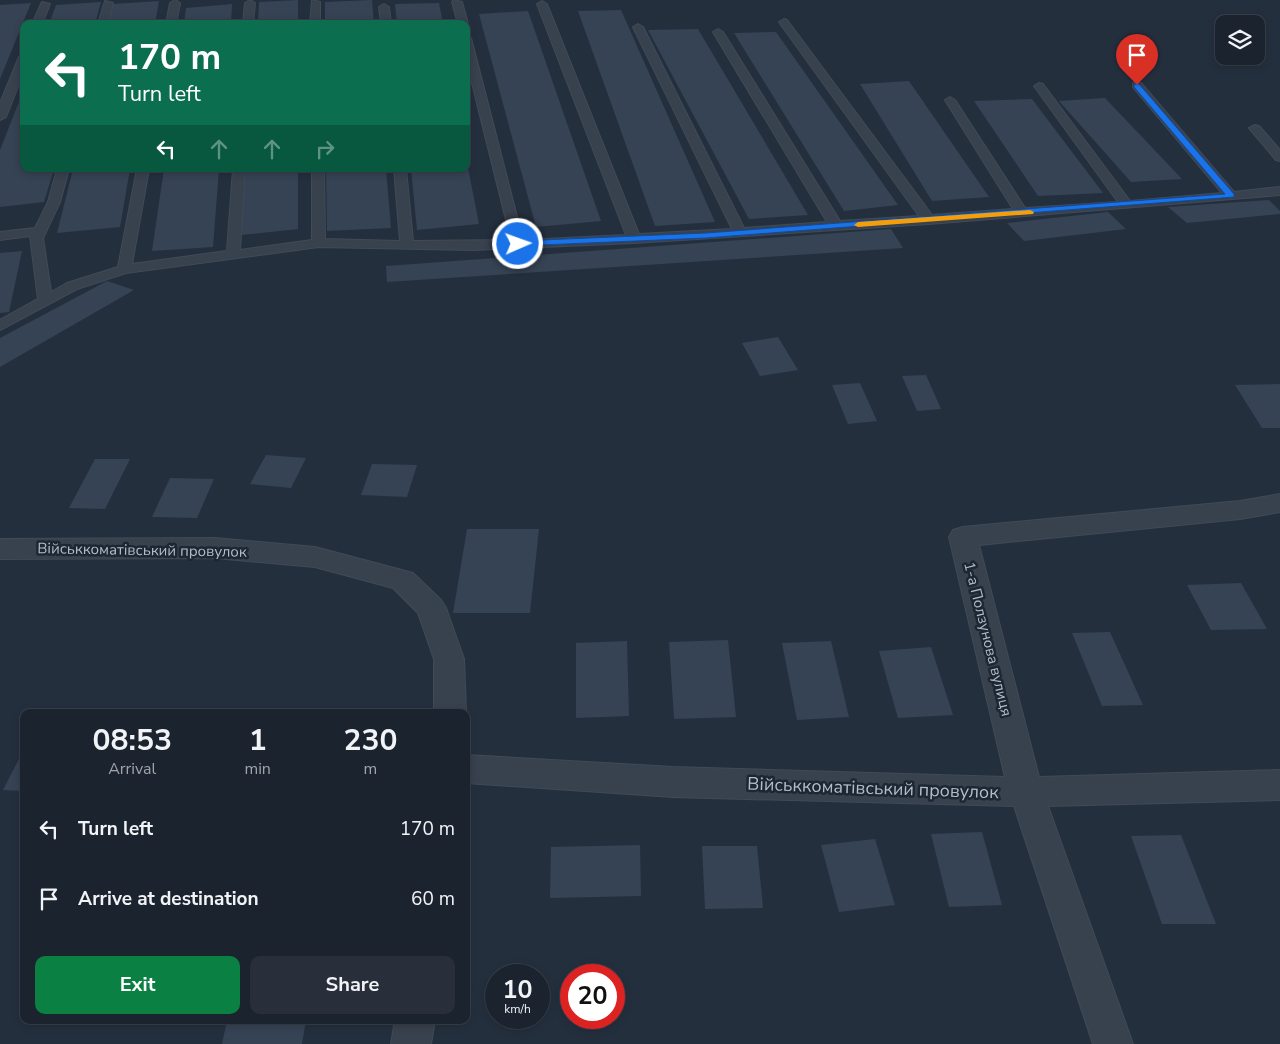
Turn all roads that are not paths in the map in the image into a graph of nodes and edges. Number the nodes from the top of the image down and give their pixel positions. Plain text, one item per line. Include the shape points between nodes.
1 (250, 2) dead end
2 (315, 2) dead end
3 (458, 2) dead end
4 (108, 3) dead end
5 (45, 4) dead end
6 (175, 4) dead end
7 (542, 4) dead end
8 (384, 7) dead end
9 (39, 20) edge
10 (104, 20) edge
11 (172, 20) edge
12 (248, 20) edge
13 (315, 20) edge
14 (386, 20) edge
15 (462, 20) edge
16 (784, 22) dead end
17 (638, 27) dead end
18 (718, 32) dead end
19 (470, 54) edge
20 (20, 67) edge
21 (1137, 85) dead end
22 (1039, 86) dead end
23 (950, 100) dead end
24 (0, 117) edge
25 (1255, 128) dead end
26 (1280, 157) edge
27 (62, 172) edge
28 (142, 172) edge
29 (239, 172) edge
30 (318, 172) edge
31 (400, 172) edge
32 (1280, 191) edge
33 (1231, 196) junction
34 (1127, 205) junction
35 (1022, 213) junction
36 (929, 220) junction
37 (836, 226) junction
38 (40, 231) junction
39 (740, 233) junction
40 (0, 236) edge
41 (634, 239) junction
42 (319, 243) junction
43 (518, 244) junction
44 (407, 245) junction
45 (233, 255) junction
46 (124, 269) junction
47 (44, 301) junction
48 (0, 326) edge
49 (1280, 503) edge
50 (0, 549) edge
51 (450, 709) edge
52 (470, 769) edge
53 (1280, 785) edge
54 (1026, 792) junction
55 (414, 1024) edge
56 (411, 1044) edge
57 (1113, 1044) edge

1 - 12 lane
2 - 13 lane
3 - 15 lane
4 - 10 lane
5 - 9 lane
6 - 11 lane
7 - 41 lane
8 - 14 lane
16 - 36 lane
17 - 39 lane
18 - 37 lane
19 - 43 lane
20 - 24 lane
21 - 33 lane
22 - 34 lane
23 - 35 lane
25 - 26 lane
27 - 38 lane via 54,202
28 - 46 lane
29 - 45 lane
30 - 42 lane
31 - 44 lane
32 - 33 lane
33 - 34 lane
34 - 35 lane
35 - 36 lane
36 - 37 lane
37 - 39 lane
38 - 40 lane
38 - 47 lane via 36,238
39 - 41 lane
41 - 43 lane
42 - 44 lane
42 - 45 lane
43 - 44 lane
45 - 46 lane
46 - 47 lane via 72,286
47 - 48 lane
49 - 54 street, 1-а Ползунова вулиця via 1240,510 963,537
50 - 51 street, Військкоматівський провулок via 215,548 315,557 403,580 431,608 449,658
52 - 54 street, Військкоматівський провулок via 673,782
53 - 54 street, Військкоматівський провулок
54 - 57 street, 1-а Ползунова вулиця
55 - 56 street

